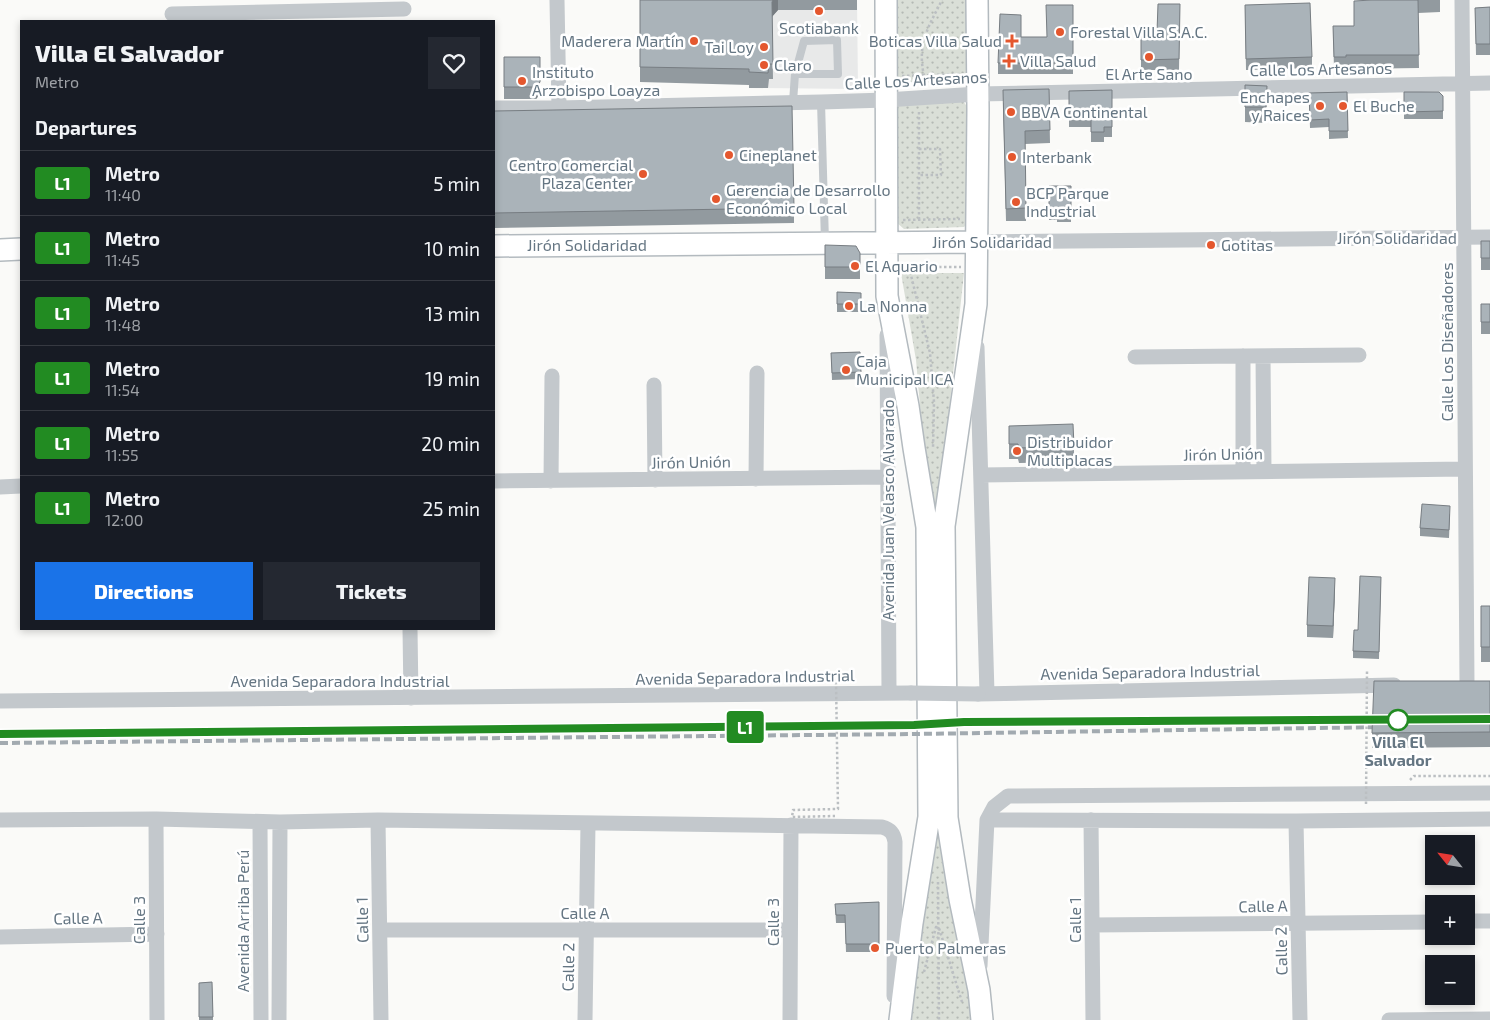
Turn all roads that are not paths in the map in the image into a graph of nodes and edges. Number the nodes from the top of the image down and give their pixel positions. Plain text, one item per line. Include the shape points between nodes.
1 (557, 0) edge
2 (886, 0) edge
3 (977, 0) edge
4 (1462, 0) edge
5 (404, 10) edge
6 (172, 14) dead end
7 (795, 74) junction
8 (1462, 83) junction
9 (1490, 83) edge
10 (978, 84) junction
11 (886, 100) junction
12 (793, 102) junction
13 (821, 102) junction
14 (495, 108) edge
15 (559, 108) junction
16 (1464, 238) junction
17 (1490, 238) edge
18 (887, 242) junction
19 (977, 242) junction
20 (825, 243) junction
21 (495, 246) edge
22 (20, 249) edge
23 (0, 250) edge
24 (887, 296) junction
25 (976, 304) junction
26 (1243, 356) junction
27 (1263, 356) junction
28 (1359, 356) dead end
29 (1135, 357) dead end
30 (757, 373) dead end
31 (552, 376) dead end
32 (654, 385) dead end
33 (1466, 469) junction
34 (1264, 471) junction
35 (1243, 472) junction
36 (981, 475) junction
37 (888, 477) junction
38 (756, 479) junction
39 (655, 480) junction
40 (551, 481) junction
41 (495, 482) edge
42 (0, 486) edge
43 (20, 486) edge
44 (410, 630) edge
45 (1482, 684) edge
46 (1408, 685) edge
47 (889, 693) junction
48 (983, 693) junction
49 (411, 698) junction
50 (0, 701) edge
51 (1490, 793) edge
52 (156, 819) junction
53 (0, 820) edge
54 (378, 820) junction
55 (987, 820) junction
56 (1091, 820) junction
57 (1490, 820) edge
58 (1296, 821) junction
59 (260, 822) junction
60 (280, 822) junction
61 (588, 824) junction
62 (791, 825) junction
63 (1475, 921) edge
64 (1490, 921) edge
65 (1425, 922) edge
66 (1299, 923) junction
67 (1092, 925) junction
68 (380, 930) junction
69 (586, 930) junction
70 (790, 930) junction
71 (157, 934) junction
72 (0, 937) edge
73 (978, 990) junction
74 (973, 1015) edge
75 (1490, 1019) edge
76 (157, 1020) edge
77 (261, 1020) edge
78 (279, 1020) edge
79 (381, 1020) edge
80 (585, 1020) edge
81 (790, 1020) edge
82 (894, 1020) edge
83 (900, 1020) edge
84 (1093, 1020) edge
85 (1300, 1020) edge
86 (1389, 1020) edge
87 (1400, 1020) edge

1 - 15 street
2 - 11 main road, Avenida Juan Velasco Alvarado
3 - 10 main road
4 - 8 street, Calle Los Diseñadores
5 - 6 street
7 - 7 lane via 804,41 837,40 838,74
7 - 12 lane
8 - 9 street, Calle Los Artesanos
8 - 10 street, Calle Los Artesanos
8 - 16 street, Calle Los Diseñadores
10 - 11 street, Calle Los Artesanos
10 - 19 main road
11 - 13 street, Calle Los Artesanos
11 - 18 main road, Avenida Juan Velasco Alvarado
12 - 13 street, Calle Los Artesanos
12 - 15 street, Calle Los Artesanos
13 - 20 lane
14 - 15 street, Calle Los Artesanos
16 - 17 street, Jirón Solidaridad
16 - 19 street, Jirón Solidaridad
16 - 33 street, Calle Los Diseñadores
18 - 19 main road, Jirón Solidaridad
18 - 20 main road, Jirón Solidaridad
18 - 24 main road, Avenida Juan Velasco Alvarado
19 - 25 main road
20 - 21 main road, Jirón Solidaridad
22 - 23 main road
24 - 37 street, Avenida Juan Velasco Alvarado
24 - 83 main road, Avenida Juan Velasco Alvarado via 928,527 929,817
25 - 36 street
25 - 73 main road via 944,526 947,818
26 - 27 street
26 - 29 street
26 - 35 street
27 - 28 street
27 - 34 street
30 - 38 street
31 - 40 street
32 - 39 street
33 - 34 street, Jirón Unión
33 - 45 street, Calle Los Diseñadores via 1462,684
34 - 35 street, Jirón Unión
35 - 36 street, Jirón Unión
36 - 48 street
37 - 38 street, Jirón Unión
37 - 47 street, Avenida Juan Velasco Alvarado
38 - 39 street, Jirón Unión
39 - 40 street, Jirón Unión
40 - 41 street, Jirón Unión
42 - 43 street
44 - 49 street
46 - 48 street, Avenida Separadora Industrial
47 - 48 street, Avenida Separadora Industrial, bridge
47 - 49 street, Avenida Separadora Industrial
49 - 50 street, Avenida Separadora Industrial
51 - 55 street via 1008,796 994,807
52 - 53 street
52 - 59 street
52 - 71 street, Calle 3
54 - 60 street
54 - 61 street
54 - 68 street, Calle 1
55 - 56 street
55 - 73 street
56 - 58 street
56 - 67 street, Calle 1
57 - 58 street
58 - 66 street, Calle 2
59 - 60 street
59 - 77 street, Avenida Arriba Perú
60 - 78 street
61 - 62 street
61 - 69 street, Calle 2
62 - 70 street, Calle 3
62 - 82 street via 876,826 891,830 895,842
63 - 64 street
65 - 66 street, Calle A
66 - 67 street, Calle A
66 - 85 street, Calle 2
67 - 84 street, Calle 1
68 - 69 street, Calle A
68 - 79 street, Calle 1
69 - 70 street, Calle A
69 - 80 street, Calle 2
70 - 81 street, Calle 3
71 - 72 street, Calle A
71 - 76 street, Calle 3
73 - 74 main road
75 - 87 street
86 - 87 street

